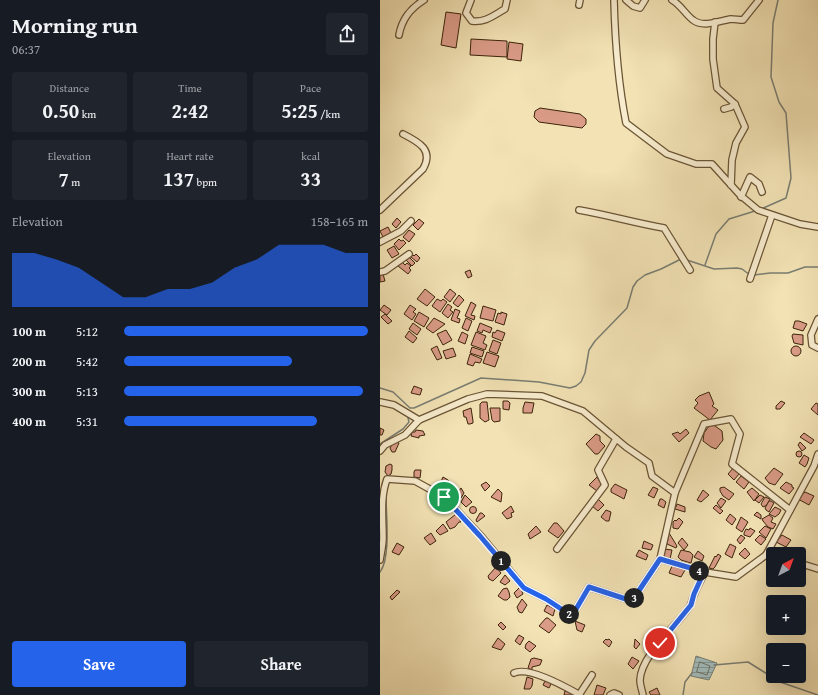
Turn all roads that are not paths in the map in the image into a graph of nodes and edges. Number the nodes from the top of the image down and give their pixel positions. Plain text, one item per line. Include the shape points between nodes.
1 (424, 0) edge
2 (471, 0) edge
3 (507, 0) edge
4 (614, 0) edge
5 (626, 0) edge
6 (645, 0) edge
7 (672, 0) edge
8 (759, 0) edge
9 (715, 22) junction
10 (399, 35) dead end
11 (735, 104) junction
12 (724, 109) dead end
13 (403, 134) dead end
14 (731, 185) junction
15 (762, 192) dead end
16 (742, 197) junction
17 (380, 210) edge
18 (579, 210) dead end
19 (772, 215) junction
20 (411, 221) dead end
21 (818, 227) edge
22 (380, 242) edge
23 (409, 254) dead end
24 (690, 270) dead end
25 (380, 272) edge
26 (750, 279) dead end
27 (818, 319) edge
28 (818, 348) edge
29 (380, 402) edge
30 (420, 420) junction
31 (616, 439) junction
32 (380, 451) edge
33 (818, 454) edge
34 (382, 483) edge
35 (675, 493) junction
36 (790, 510) junction
37 (770, 547) edge
38 (557, 549) dead end
39 (766, 555) edge
40 (660, 559) junction
41 (380, 560) edge
42 (806, 565) edge
43 (818, 569) edge
44 (704, 572) junction
45 (514, 672) dead end
46 (592, 675) dead end
47 (580, 695) edge
48 (610, 695) edge
49 (620, 695) edge
50 (643, 695) edge

1 - 10 street via 410,11 401,24
2 - 3 street via 466,13 472,21 478,22 493,17 505,9
4 - 14 street via 615,42 626,123 667,154 696,164 712,164
5 - 6 street via 640,8
7 - 9 street via 694,20 701,23
8 - 9 street via 743,20
9 - 11 street via 713,59 717,88
11 - 12 street
11 - 14 street via 745,127 736,143
13 - 17 street via 424,148 427,160 423,169
14 - 16 street
15 - 16 street via 759,184 750,177
16 - 19 street via 758,210
18 - 24 street via 664,228
19 - 21 street
19 - 26 street
20 - 22 street via 401,231
23 - 25 street via 386,271
27 - 28 street via 811,335 812,345
29 - 30 street via 394,405
30 - 31 street via 468,399 487,394 542,396 583,411
30 - 32 street via 405,435 392,440
31 - 35 street via 649,463 652,476
31 - 38 street via 598,470 605,485
33 - 36 street
34 - 40 street via 387,479 415,481 444,497 524,588 572,616 589,587 632,601
34 - 41 street via 380,508 383,539
35 - 36 street via 704,424 731,419 740,434 732,464
35 - 40 street
36 - 37 street
39 - 44 street via 736,577
40 - 44 street
42 - 43 street
44 - 50 street via 691,605 645,662 640,680
45 - 47 street via 528,672 543,677
46 - 47 street
48 - 49 street

